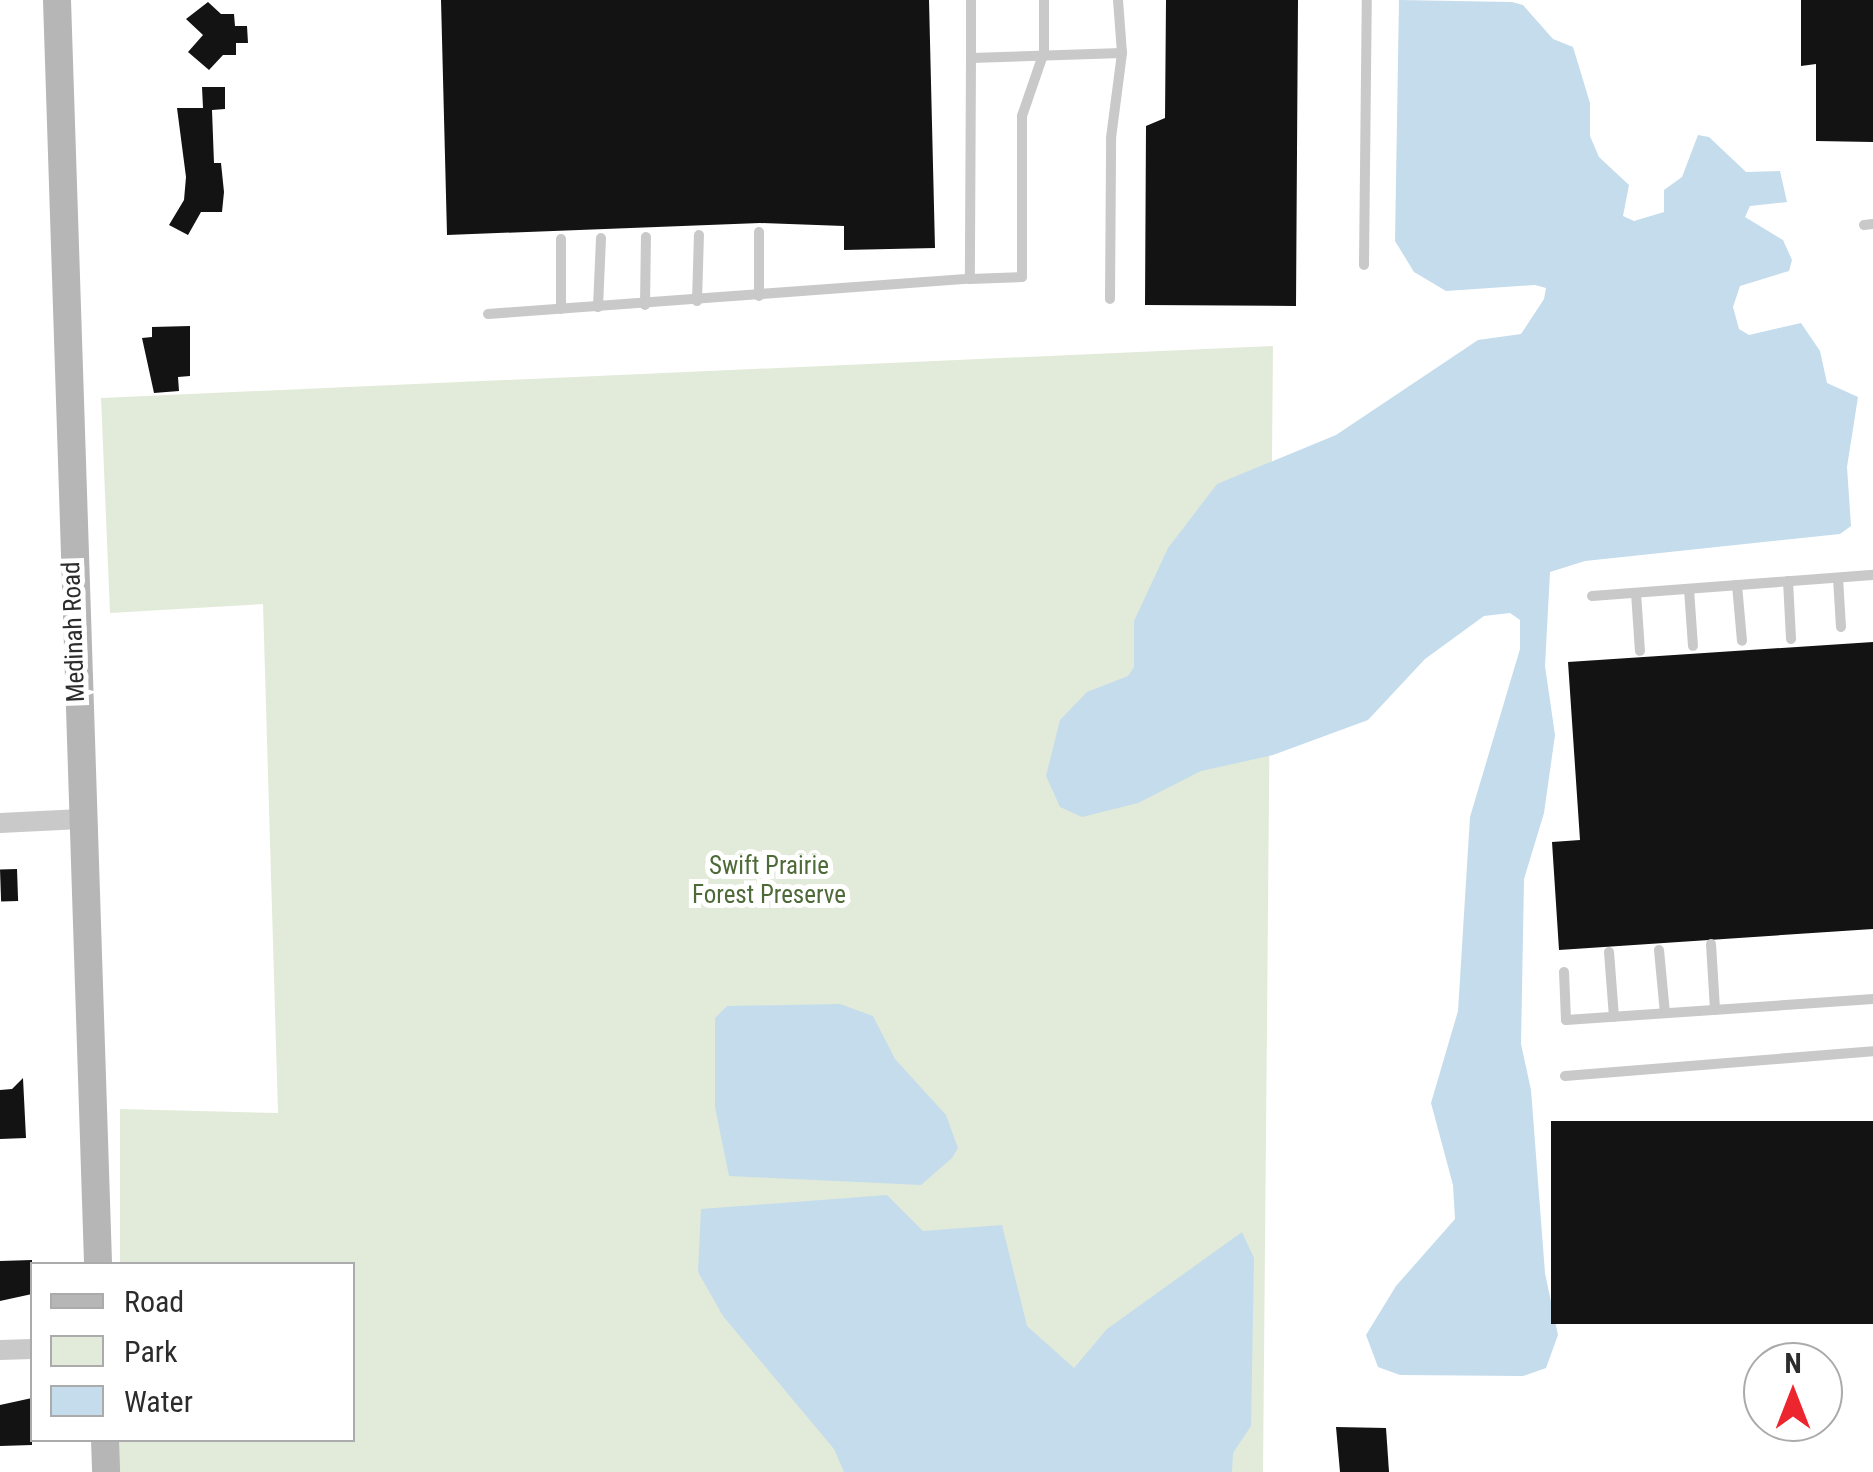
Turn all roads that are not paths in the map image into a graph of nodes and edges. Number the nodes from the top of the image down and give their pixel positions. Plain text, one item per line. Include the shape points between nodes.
1 (57, 0) edge
2 (971, 0) edge
3 (1044, 0) edge
4 (1118, 0) edge
5 (1368, 0) edge
6 (1044, 52) junction
7 (1122, 53) junction
8 (972, 58) junction
9 (759, 232) dead end
10 (700, 235) dead end
11 (646, 237) dead end
12 (601, 238) dead end
13 (561, 239) dead end
14 (1364, 264) dead end
15 (970, 278) junction
16 (759, 296) junction
17 (1110, 299) dead end
18 (698, 301) junction
19 (645, 304) junction
20 (598, 307) junction
21 (561, 309) junction
22 (488, 314) dead end
23 (1873, 575) edge
24 (1838, 578) junction
25 (1788, 581) junction
26 (1738, 585) junction
27 (1688, 589) junction
28 (1636, 593) junction
29 (1592, 596) dead end
30 (1841, 627) dead end
31 (1792, 639) dead end
32 (1742, 641) dead end
33 (1693, 646) dead end
34 (1640, 651) dead end
35 (81, 820) junction
36 (0, 823) edge
37 (1711, 944) dead end
38 (1659, 950) dead end
39 (1609, 952) dead end
40 (1564, 972) dead end
41 (1873, 999) edge
42 (1715, 1010) junction
43 (1666, 1013) junction
44 (1614, 1017) junction
45 (1873, 1051) edge
46 (1566, 1076) dead end
47 (98, 1262) edge
48 (0, 1350) edge
49 (30, 1350) edge
50 (105, 1442) edge
51 (106, 1472) edge

1 - 35 street, Medinah Road
2 - 8 lane
3 - 6 lane
4 - 7 lane
5 - 14 lane
6 - 7 lane
6 - 8 lane
6 - 15 lane via 1022,116 1022,277
7 - 17 lane via 1111,138
8 - 15 lane
9 - 16 lane
10 - 18 lane
11 - 19 lane
12 - 20 lane
13 - 21 lane
15 - 16 lane
16 - 18 lane
18 - 19 lane
19 - 20 lane
20 - 21 lane
21 - 22 lane
23 - 24 lane
24 - 25 lane
24 - 30 lane
25 - 26 lane
25 - 31 lane
26 - 27 lane
26 - 32 lane
27 - 28 lane
27 - 33 lane
28 - 29 lane
28 - 34 lane
35 - 36 street
35 - 47 street, Medinah Road
37 - 42 lane
38 - 43 lane
39 - 44 lane
40 - 44 lane via 1566,1020
41 - 42 lane
42 - 43 lane
43 - 44 lane
45 - 46 lane
48 - 49 street
50 - 51 street

